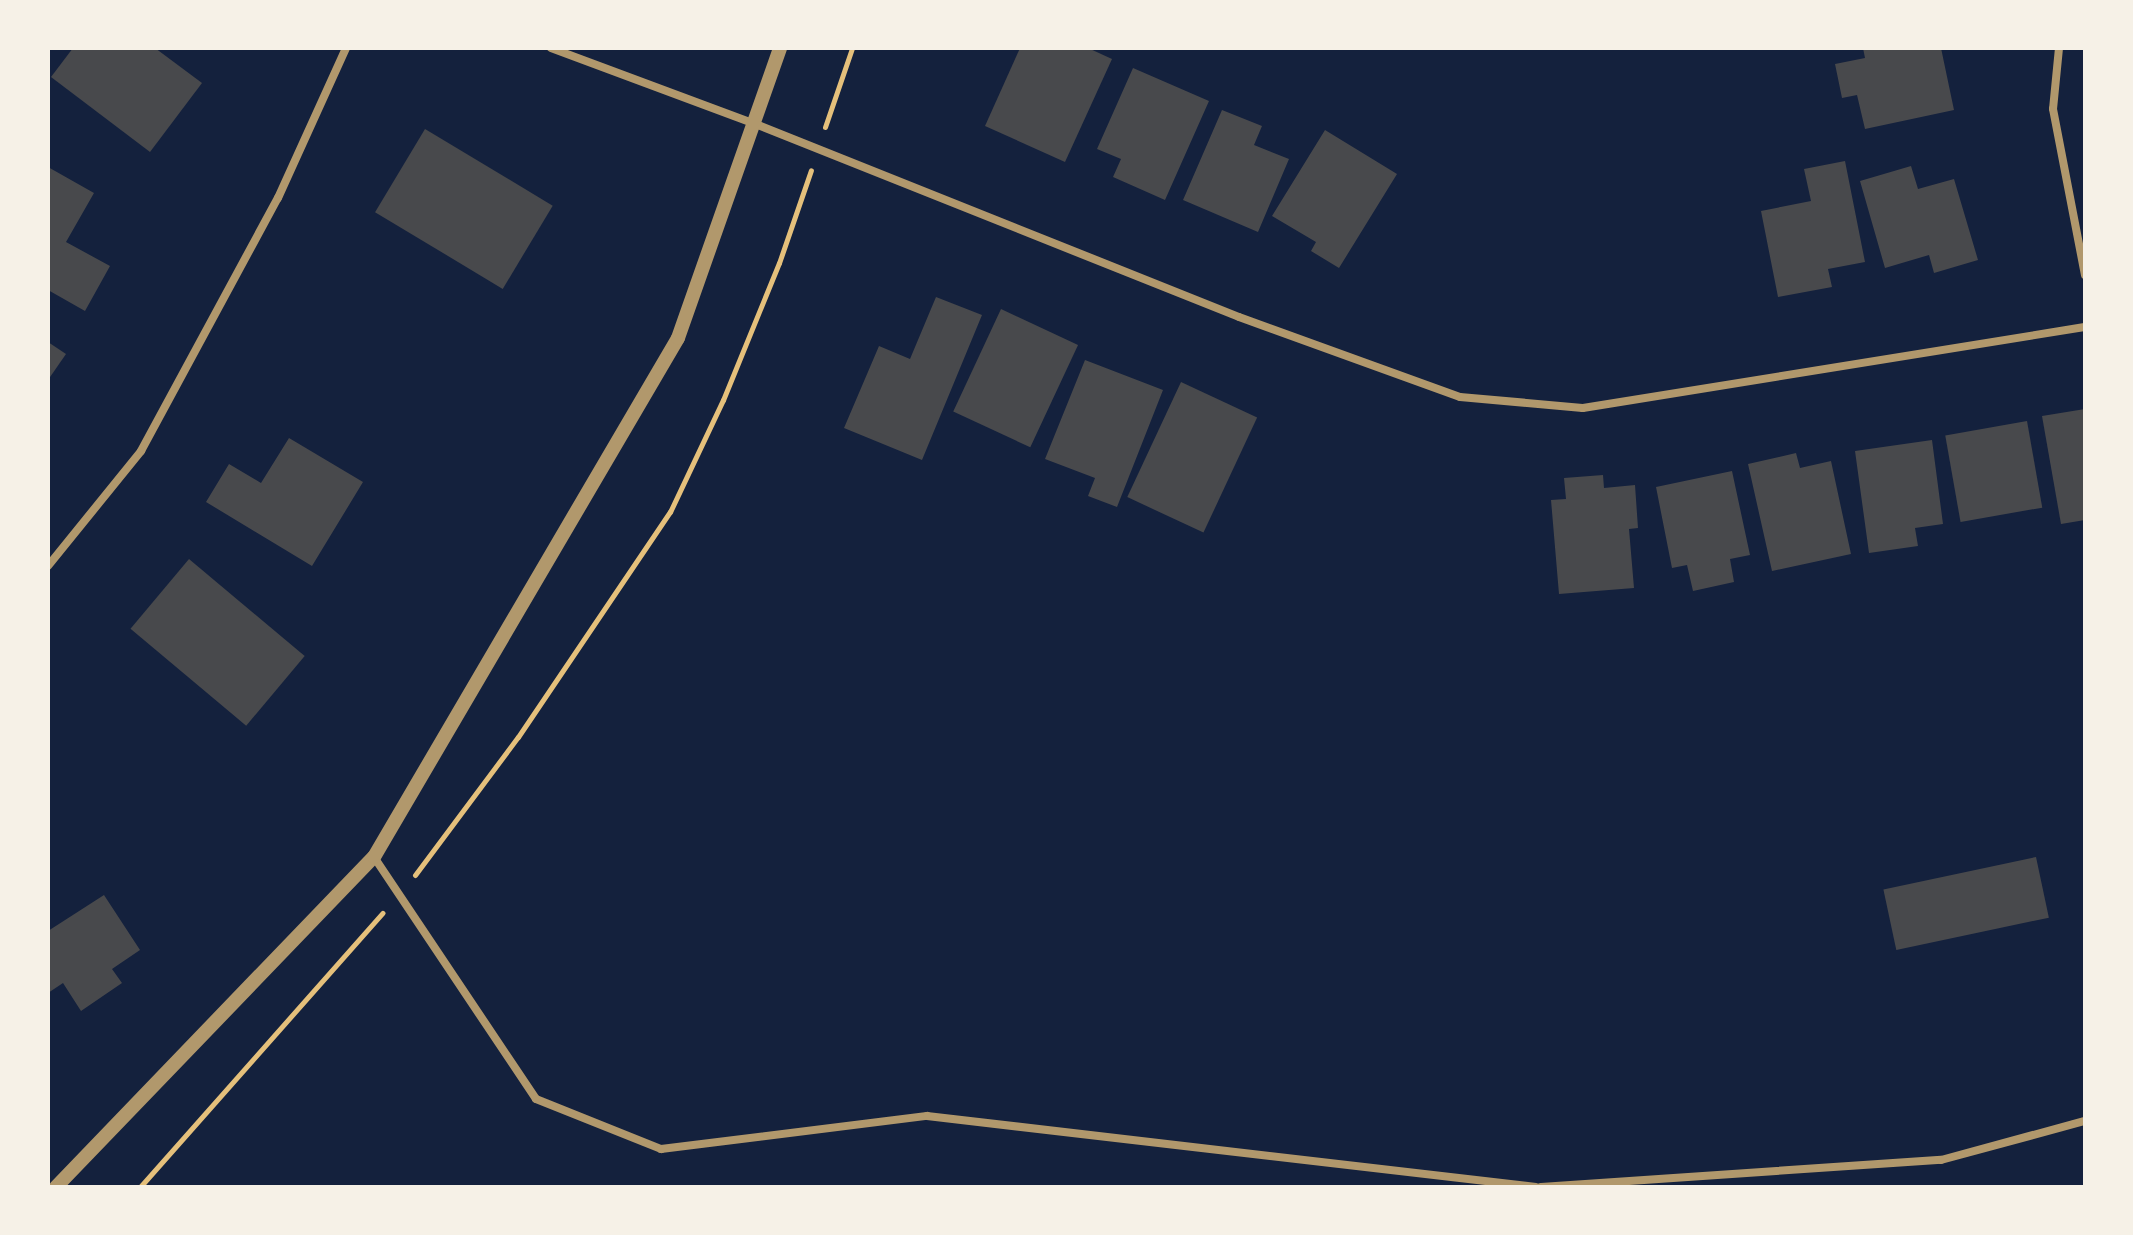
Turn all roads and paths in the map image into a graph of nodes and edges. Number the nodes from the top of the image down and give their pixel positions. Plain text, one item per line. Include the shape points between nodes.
1 (346, 48) edge
2 (551, 48) edge
3 (780, 48) edge
4 (852, 48) edge
5 (2059, 48) edge
6 (753, 123) junction
7 (817, 150) junction
8 (2085, 275) edge
9 (2085, 327) edge
10 (48, 566) edge
11 (441, 844) dead end
12 (374, 857) junction
13 (368, 930) dead end
14 (2085, 1121) edge
15 (56, 1187) edge
16 (140, 1187) edge
17 (1538, 1187) edge

1 - 10 street via 278,198 141,451
2 - 6 street
3 - 6 street
4 - 7 path
5 - 8 street via 2053,109
6 - 7 street
6 - 12 street via 678,338
7 - 9 street via 1224,312 1460,397 1583,408
7 - 11 path via 779,263 670,512
12 - 15 street
12 - 17 street via 536,1099 661,1149 927,1116
13 - 16 path
14 - 17 street via 1941,1160

